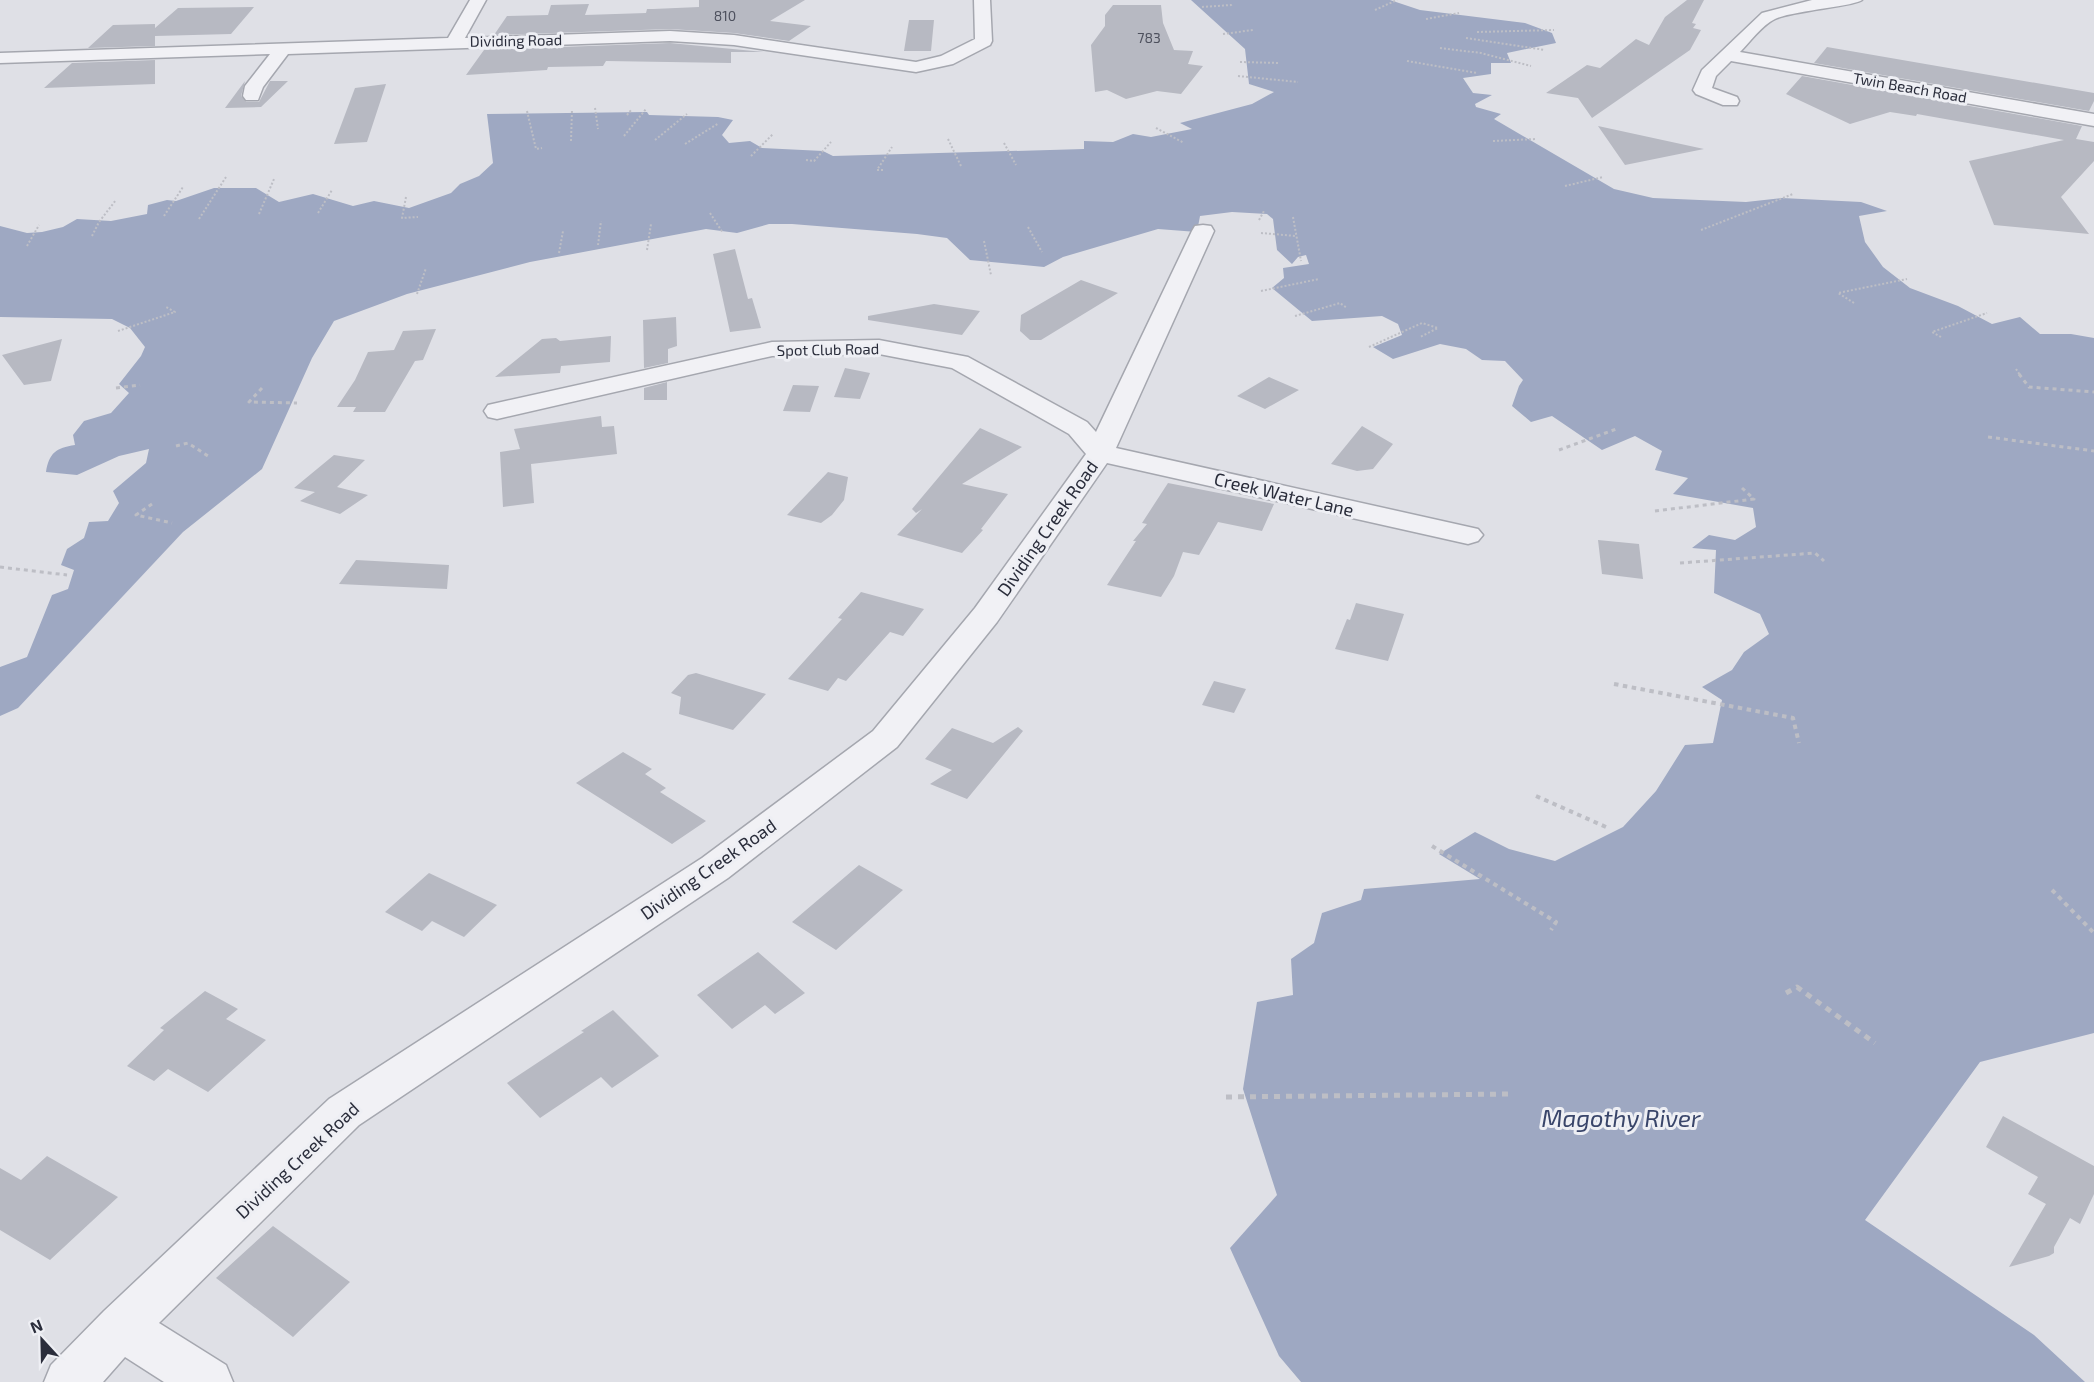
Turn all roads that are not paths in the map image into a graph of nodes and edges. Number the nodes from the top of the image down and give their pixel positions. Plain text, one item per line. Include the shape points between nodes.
1 (478, 0) edge
2 (982, 0) edge
3 (1854, 0) edge
4 (1812, 1) edge
5 (454, 42) junction
6 (284, 48) junction
7 (1727, 54) junction
8 (0, 58) edge
9 (252, 96) dead end
10 (1730, 101) dead end
11 (2094, 120) edge
12 (1203, 231) dead end
13 (497, 411) dead end
14 (1100, 453) junction
15 (1468, 535) dead end
16 (121, 1328) junction
17 (69, 1382) edge
18 (208, 1382) edge

1 - 5 street
2 - 5 street, Dividing Road via 984,41 947,60 916,67 734,40 670,36
3 - 4 street
4 - 7 street via 1768,16
5 - 6 street, Dividing Road
6 - 8 street, Dividing Road
6 - 9 street via 254,86
7 - 10 street via 1708,75 1702,90
7 - 11 street, Twin Beach Road
12 - 14 street, Dividing Creek Road
13 - 14 street, Spot Club Road via 772,349 879,347 959,362 1078,428
14 - 15 street, Creek Water Lane
14 - 16 street, Dividing Creek Road via 986,615 885,739 715,868 344,1112
16 - 17 street, Dividing Creek Road
16 - 18 street

